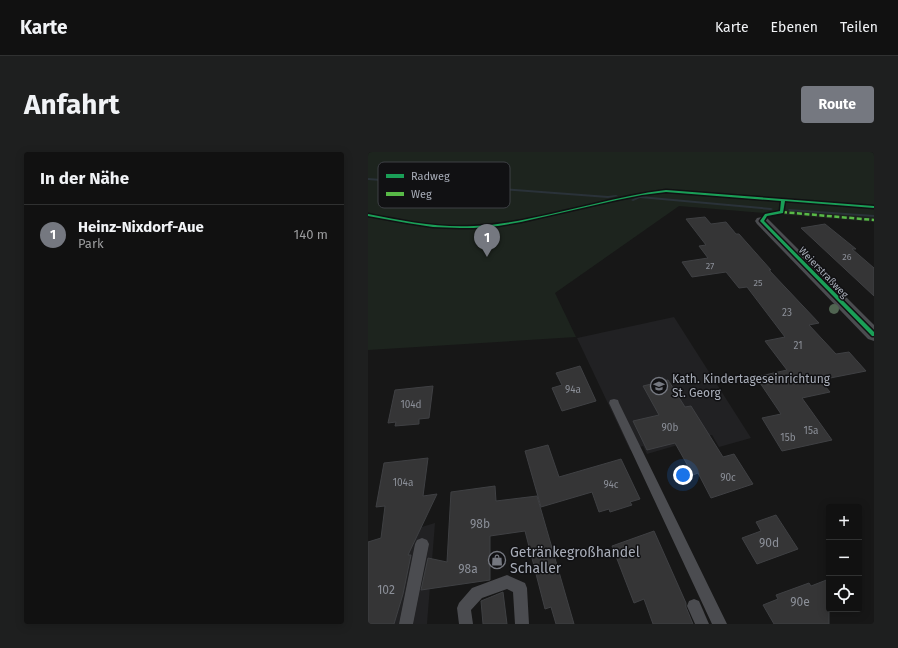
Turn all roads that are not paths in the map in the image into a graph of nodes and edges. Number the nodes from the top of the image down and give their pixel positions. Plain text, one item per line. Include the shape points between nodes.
1 (762, 221) dead end
2 (874, 335) edge
3 (614, 403) dead end
4 (422, 544) dead end
5 (694, 606) dead end
6 (406, 624) edge
7 (466, 624) edge
8 (522, 624) edge
9 (702, 624) edge
10 (720, 624) edge

1 - 2 street, Weierstraßweg
3 - 10 lane
4 - 6 lane
5 - 9 lane
7 - 8 lane via 464,608 477,593 507,582 520,588

